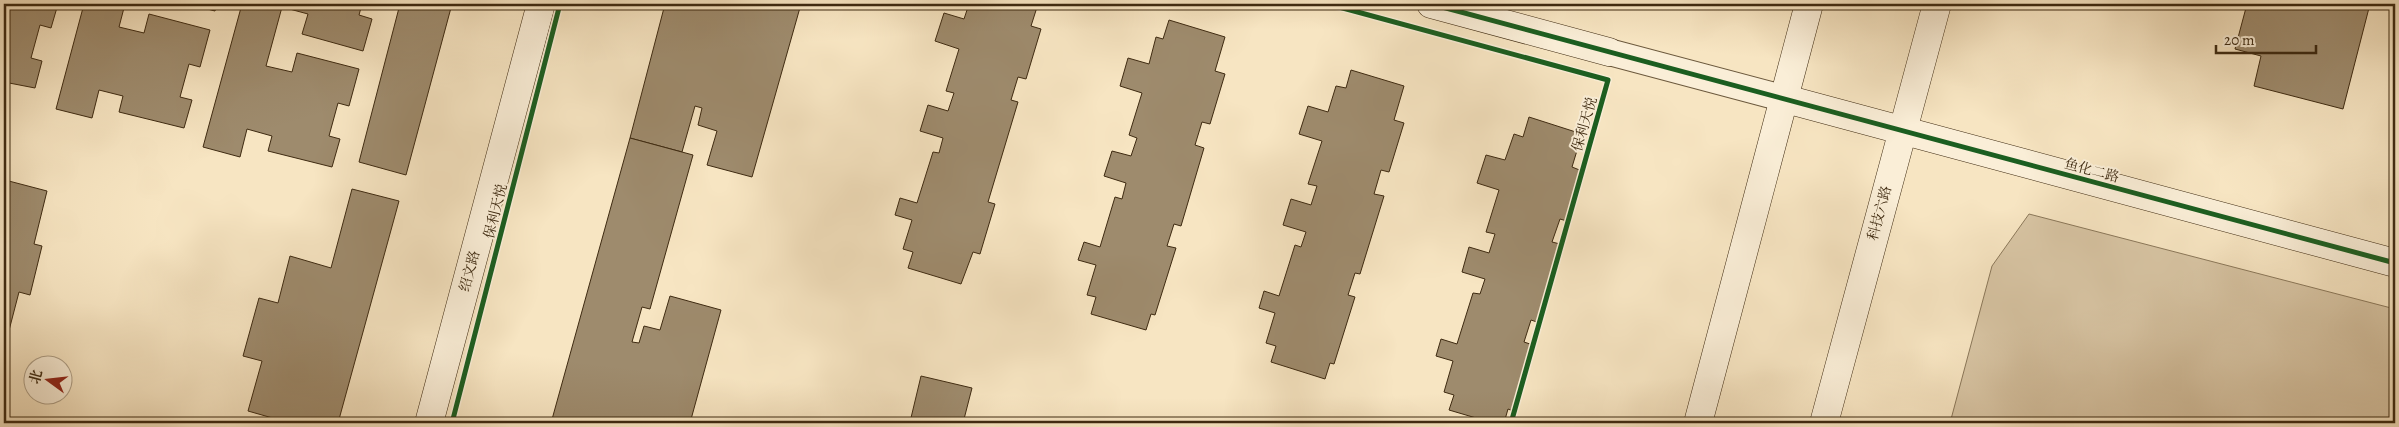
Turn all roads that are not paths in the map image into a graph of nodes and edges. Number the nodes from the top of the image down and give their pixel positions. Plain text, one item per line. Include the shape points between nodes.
1 (541, 4) edge
2 (1431, 4) edge
3 (1808, 4) edge
4 (1937, 4) edge
5 (1609, 52) joint
6 (1782, 98) junction
7 (1901, 130) junction
8 (2395, 263) edge
9 (429, 423) edge
10 (1698, 423) edge
11 (1824, 423) edge

1 - 9 street, 绍文路
2 - 5 street
3 - 6 street
4 - 7 street, 科技六路
5 - 6 street
6 - 7 street, 鱼化二路
6 - 10 street
7 - 8 street, 鱼化二路
7 - 11 street, 科技六路

